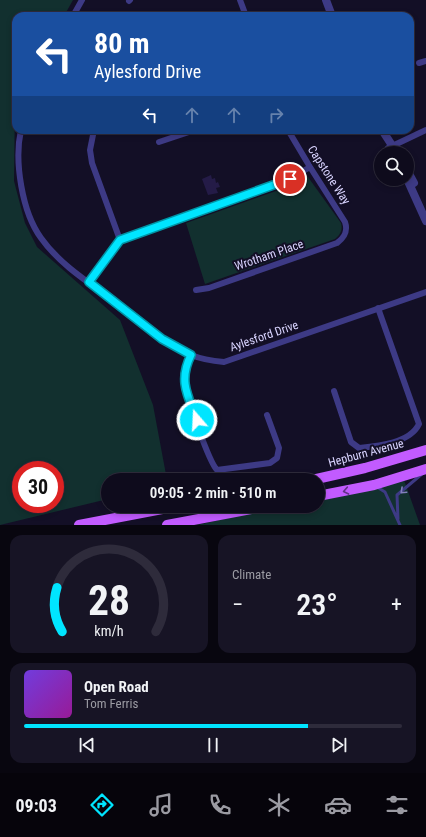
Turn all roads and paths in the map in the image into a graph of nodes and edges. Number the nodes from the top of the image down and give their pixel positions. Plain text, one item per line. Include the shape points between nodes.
1 (82, 0) edge
2 (240, 0) edge
3 (321, 0) edge
4 (326, 0) edge
5 (75, 12) edge
6 (244, 12) edge
7 (325, 12) edge
8 (330, 12) edge
9 (426, 130) edge
10 (20, 134) edge
11 (93, 134) edge
12 (183, 134) edge
13 (290, 134) edge
14 (379, 134) edge
15 (384, 134) edge
16 (159, 142) dead end
17 (389, 146) edge
18 (390, 146) edge
19 (399, 146) edge
20 (310, 168) junction
21 (411, 186) edge
22 (414, 186) edge
23 (425, 210) edge
24 (426, 221) edge
25 (346, 233) joint
26 (120, 240) junction
27 (89, 282) junction
28 (196, 290) dead end
29 (426, 292) edge
30 (378, 308) junction
31 (191, 355) junction
32 (334, 391) dead end
33 (267, 415) dead end
34 (426, 450) edge
35 (426, 470) edge
36 (325, 477) edge
37 (374, 485) junction
38 (325, 495) edge
39 (142, 513) edge
40 (230, 513) edge
41 (398, 519) junction
42 (79, 525) edge
43 (166, 525) edge
44 (400, 525) edge

1 - 5 street
2 - 6 street
3 - 7 street
4 - 8 street
9 - 19 street
10 - 27 street, Aylesford Drive via 18,170 30,219 41,238 57,257
11 - 26 street via 90,150 92,162
12 - 16 street
13 - 20 street, Capstone Way
14 - 17 street
15 - 18 street
20 - 25 street, Capstone Way via 345,222
20 - 26 street via 290,179
21 - 23 street
22 - 23 street
23 - 24 street
25 - 28 street, Wrotham Place via 337,243 209,288
26 - 27 street
27 - 31 street, Aylesford Drive via 162,339
29 - 30 street, Aylesford Drive
30 - 31 street, Aylesford Drive via 224,362
30 - 32 street via 419,424 416,431 410,436 359,448 351,442
31 - 33 street via 186,366 184,382 205,446 217,470 270,463 277,458 279,448
34 - 36 main road, Hepburn Avenue
35 - 37 main road
35 -> 41 lane via 398,495
37 -> 38 main road
37 - 41 lane via 385,492
39 - 42 main road
40 - 43 main road
41 - 44 lane

